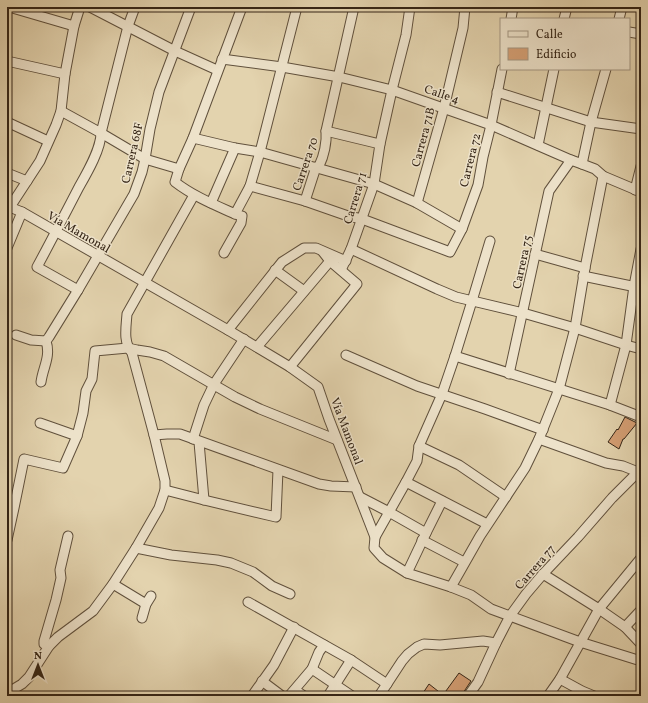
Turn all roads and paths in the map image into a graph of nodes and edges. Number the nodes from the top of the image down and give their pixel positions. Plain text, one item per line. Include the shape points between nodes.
1 (12, 7) edge
2 (80, 7) edge
3 (90, 7) edge
4 (135, 7) edge
5 (191, 7) edge
6 (242, 7) edge
7 (297, 7) edge
8 (354, 7) edge
9 (410, 7) edge
10 (465, 7) edge
11 (514, 7) edge
12 (567, 7) edge
13 (622, 7) edge
14 (514, 18) edge
15 (564, 18) edge
16 (619, 18) edge
17 (74, 26) junction
18 (128, 26) junction
19 (630, 32) edge
20 (641, 34) edge
21 (175, 51) junction
22 (222, 59) junction
23 (7, 61) edge
24 (282, 67) junction
25 (217, 70) junction
26 (502, 70) edge
27 (554, 70) edge
28 (606, 70) edge
29 (65, 74) junction
30 (338, 77) junction
31 (392, 90) junction
32 (497, 92) junction
33 (546, 107) junction
34 (444, 108) junction
35 (61, 111) junction
36 (7, 122) edge
37 (591, 122) junction
38 (491, 125) junction
39 (641, 129) edge
40 (326, 131) junction
41 (102, 133) junction
42 (193, 138) junction
43 (48, 141) junction
44 (380, 144) junction
45 (538, 145) junction
46 (235, 148) junction
47 (260, 152) junction
48 (145, 159) junction
49 (571, 160) junction
50 (582, 164) junction
51 (641, 166) edge
52 (316, 167) junction
53 (179, 169) junction
54 (7, 173) edge
55 (603, 176) junction
56 (27, 181) junction
57 (374, 184) junction
58 (250, 186) junction
59 (638, 191) edge
60 (194, 195) junction
61 (305, 202) junction
62 (211, 203) junction
63 (417, 203) junction
64 (9, 207) edge
65 (22, 212) junction
66 (235, 214) junction
67 (362, 219) junction
68 (462, 229) junction
69 (56, 232) junction
70 (490, 240) dead end
71 (7, 248) edge
72 (351, 249) junction
73 (641, 249) edge
74 (322, 251) junction
75 (450, 252) joint
76 (224, 253) dead end
77 (535, 254) junction
78 (98, 256) junction
79 (330, 261) junction
80 (346, 261) junction
81 (275, 270) junction
82 (341, 270) junction
83 (584, 272) junction
84 (144, 282) junction
85 (638, 287) edge
86 (78, 290) junction
87 (304, 291) junction
88 (472, 301) junction
89 (523, 313) junction
90 (575, 328) junction
91 (228, 330) junction
92 (16, 335) dead end
93 (244, 339) junction
94 (46, 341) junction
95 (626, 345) junction
96 (257, 347) junction
97 (128, 348) junction
98 (641, 349) edge
99 (346, 355) dead end
100 (455, 356) junction
101 (290, 367) junction
102 (510, 374) junction
103 (41, 382) dead end
104 (214, 384) junction
105 (559, 389) junction
106 (442, 394) junction
107 (610, 406) junction
108 (641, 417) edge
109 (40, 423) dead end
110 (543, 430) junction
111 (154, 435) junction
112 (77, 436) junction
113 (539, 439) junction
114 (196, 440) junction
115 (337, 440) junction
116 (419, 446) junction
117 (278, 470) junction
118 (640, 470) edge
119 (406, 482) junction
120 (356, 487) junction
121 (164, 490) junction
122 (360, 497) junction
123 (506, 497) junction
124 (204, 500) junction
125 (442, 501) junction
126 (11, 508) edge
127 (389, 512) junction
128 (487, 524) junction
129 (68, 536) dead end
130 (424, 536) junction
131 (375, 537) junction
132 (7, 540) edge
133 (136, 548) junction
134 (641, 558) edge
135 (464, 562) junction
136 (407, 573) junction
137 (543, 574) junction
138 (113, 584) junction
139 (451, 587) junction
140 (290, 594) dead end
141 (248, 602) dead end
142 (599, 609) junction
143 (641, 610) edge
144 (510, 616) junction
145 (142, 618) dead end
146 (294, 627) junction
147 (625, 627) junction
148 (580, 642) junction
149 (496, 643) junction
150 (641, 644) edge
151 (324, 645) junction
152 (49, 646) junction
153 (351, 660) junction
154 (641, 661) edge
155 (312, 669) junction
156 (560, 679) junction
157 (262, 681) junction
158 (335, 684) junction
159 (387, 684) junction
160 (7, 693) edge
161 (292, 693) edge
162 (580, 693) edge
163 (252, 696) edge
164 (282, 696) edge
165 (304, 696) edge
166 (328, 696) edge
167 (352, 696) edge
168 (379, 696) edge
169 (468, 696) edge
170 (548, 696) edge
171 (594, 696) edge

1 - 17 street
2 - 17 street
3 - 18 street
4 - 18 street
5 - 21 street, Carrera 68F
6 - 22 street
7 - 24 street
8 - 30 street, Carrera 70
9 - 31 street, Carrera 71 via 406,35
10 - 34 street, Carrera 71B via 463,28
11 - 14 street
12 - 15 street
13 - 16 street
17 - 29 street
18 - 21 street
18 - 41 street
19 - 20 street
21 - 25 street
21 - 48 street, Carrera 68F via 159,92
22 - 24 street, Calle 4
22 - 25 street
23 - 29 street
24 - 30 street, Calle 4
24 - 47 street
25 - 42 street
26 - 32 street, Carrera 72
27 - 33 street
28 - 37 street
29 - 35 street
30 - 31 street, Calle 4
30 - 40 street, Carrera 70
31 - 34 street, Calle 4
31 - 44 street, Carrera 71
32 - 33 street
32 - 38 street, Carrera 72
33 - 37 street
33 - 45 street
34 - 38 street, Calle 4
34 - 63 street, Carrera 71B
35 - 41 street
35 - 43 street
36 - 43 street
37 - 39 street
37 - 50 street
38 - 45 street, Calle 4
38 - 68 street, Carrera 72 via 478,185
40 - 44 street
40 - 52 street, Carrera 70 via 321,162
41 - 48 street
41 - 69 street via 91,164
42 - 46 street
42 - 53 street
43 - 56 street via 40,161
44 - 57 street, Carrera 71
45 - 49 street, Calle 4
46 - 47 street
46 - 62 street
47 - 52 street
47 - 58 street
48 - 53 street
48 - 78 street, Carrera 68F via 134,194
49 - 50 street, Calle 4
49 - 77 street, Carrera 75 via 549,191
50 - 55 street, Calle 4 via 595,169
51 - 59 street
52 - 57 street
52 - 61 street, Carrera 70
53 - 60 street via 175,182
54 - 56 street
55 - 59 street, Calle 4
55 - 83 street
56 - 64 street
57 - 63 street
57 - 67 street, Carrera 71
58 - 61 street
58 - 66 street
60 - 62 street
60 - 84 street
61 - 67 street, Carrera 70
62 - 66 street
63 - 68 street
64 - 65 street, Vía Mamonal
65 - 69 street, Vía Mamonal
65 - 71 street
66 - 76 street via 242,216 241,223
67 - 72 street, Carrera 71
67 - 75 street, Carrera 70
68 - 75 street, Carrera 72
69 - 78 street, Vía Mamonal
69 - 86 street via 37,267
70 - 88 street
72 - 80 street, Carrera 71
72 - 88 street via 437,289
73 - 85 street
74 - 79 street
74 - 80 street
74 - 81 street via 304,248 282,262
77 - 83 street
77 - 89 street, Carrera 75
78 - 84 street, Vía Mamonal
78 - 86 street, Carrera 68F
79 - 82 street
79 - 87 street
80 - 82 street, Carrera 71
81 - 87 street
81 - 91 street
82 - 101 street via 357,284
83 - 85 street
83 - 90 street
84 - 91 street, Vía Mamonal
84 - 97 street via 127,314 125,329
85 - 95 street
86 - 94 street, Carrera 68F
87 - 96 street
88 - 89 street
88 - 100 street
89 - 90 street
89 - 102 street, Carrera 75
90 - 95 street
90 - 105 street
91 - 93 street, Vía Mamonal
92 - 94 street
93 - 96 street, Vía Mamonal
93 - 104 street
94 - 103 street via 48,355
95 - 98 street
95 - 107 street
96 - 101 street, Vía Mamonal
97 - 104 street via 164,356
97 - 111 street via 132,353
97 - 112 street via 95,351 92,379 86,391
99 - 106 street
100 - 102 street
100 - 106 street
101 - 115 street, Vía Mamonal via 318,387
102 - 105 street
104 - 114 street via 204,405
104 - 115 street via 267,413
105 - 107 street
105 - 110 street
106 - 110 street
106 - 116 street
107 - 108 street
109 - 112 street
110 - 113 street
111 - 114 street via 180,434
111 - 121 street
112 - 126 street via 63,468 24,459
113 - 118 street via 606,463
113 - 123 street via 525,468
114 - 117 street
114 - 124 street
115 - 120 street, Vía Mamonal
116 - 119 street via 417,461
116 - 123 street via 459,466
117 - 120 street via 319,484
117 - 124 street via 276,517
118 - 137 street, Carrera 77
119 - 125 street
119 - 127 street
120 - 122 street, Vía Mamonal
121 - 124 street
121 - 133 street via 159,508
122 - 127 street
122 - 131 street, Vía Mamonal
123 - 128 street
125 - 128 street
125 - 130 street
126 - 132 street
127 - 130 street
127 - 131 street
128 - 135 street
129 - 152 street via 56,600 44,641 44,644
130 - 135 street
130 - 136 street
131 - 136 street, Vía Mamonal via 374,548 383,558
133 - 138 street
133 - 140 street via 231,563 253,572 272,586
134 - 142 street
135 - 139 street
136 - 139 street, Vía Mamonal
137 - 142 street
137 - 144 street, Carrera 77
138 - 145 street via 149,600
138 - 152 street via 93,611
139 - 144 street, Vía Mamonal via 471,595 491,609
141 - 146 street
142 - 147 street
142 - 148 street
143 - 147 street
144 - 148 street, Vía Mamonal
144 - 149 street, Carrera 77
146 - 151 street
146 - 157 street via 274,665
147 - 150 street
148 - 154 street, Vía Mamonal
148 - 156 street
149 - 159 street via 483,641 424,644 408,654
149 - 169 street, Carrera 77 via 478,682
151 - 153 street
151 - 155 street
152 - 160 street via 29,677
153 - 158 street
153 - 159 street
155 - 158 street
155 - 161 street
156 - 162 street
156 - 170 street
157 - 163 street
157 - 164 street
158 - 166 street
158 - 167 street
159 - 168 street
161 - 165 street
162 - 171 street

